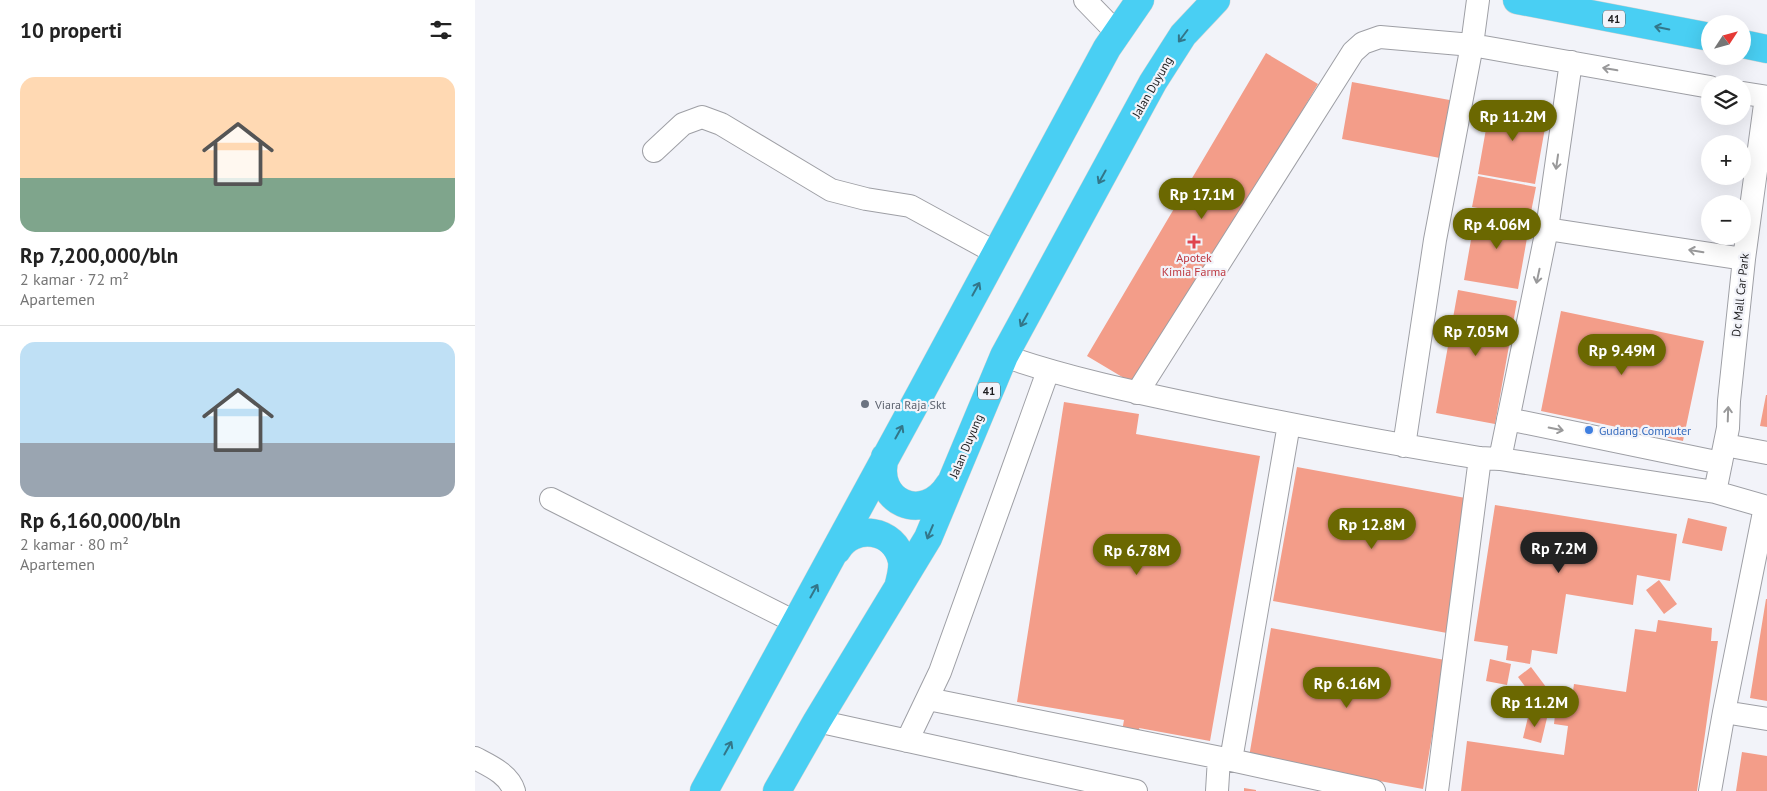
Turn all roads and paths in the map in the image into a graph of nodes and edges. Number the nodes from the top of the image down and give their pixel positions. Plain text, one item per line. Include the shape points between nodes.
1 (1085, 0) edge
2 (1140, 0) edge
3 (1216, 0) edge
4 (1478, 0) edge
5 (1517, 0) edge
6 (1117, 33) junction
7 (1701, 36) edge
8 (1472, 44) junction
9 (1751, 46) edge
10 (1767, 49) edge
11 (1571, 62) junction
12 (1701, 85) edge
13 (1751, 94) edge
14 (1767, 97) edge
15 (654, 151) dead end
16 (1547, 229) junction
17 (996, 253) junction
18 (1744, 259) junction
19 (1004, 356) junction
20 (1048, 371) junction
21 (1137, 393) junction
22 (1508, 420) junction
23 (1289, 424) junction
24 (1403, 446) junction
25 (1767, 453) edge
26 (1723, 454) junction
27 (885, 457) junction
28 (1490, 458) junction
29 (949, 484) junction
30 (1715, 492) junction
31 (551, 499) dead end
32 (1766, 507) edge
33 (1762, 549) edge
34 (835, 554) junction
35 (899, 584) junction
36 (797, 622) junction
37 (927, 699) junction
38 (1724, 712) junction
39 (1767, 719) edge
40 (817, 721) junction
41 (907, 741) junction
42 (475, 758) edge
43 (1225, 759) junction
44 (515, 791) edge
45 (704, 791) edge
46 (777, 791) edge
47 (1132, 791) edge
48 (1217, 791) edge
49 (1374, 791) edge
50 (1437, 791) edge
51 (1710, 791) edge

1 - 6 street
2 - 6 highway
3 -> 19 highway, Jalan Duyung / 41 via 1183,35 1153,82
4 - 8 street
7 -> 5 highway, 41
6 - 17 highway
8 - 11 street
8 - 21 street via 1380,38 1357,47
8 - 24 street via 1435,240
9 - 10 highway
12 -> 11 street
11 -> 16 street
13 - 14 street
14 - 18 street, Dc Mall Car Park
15 - 17 street via 683,124 702,117 721,124 831,190 910,206
18 -> 16 street
16 -> 22 street
27 -> 17 highway
26 -> 18 street, Dc Mall Car Park
19 - 20 street
19 - 29 highway, Jalan Duyung / 41
20 - 21 street
20 - 37 street via 940,672
21 - 23 street
22 -> 26 street
22 - 28 street
23 - 24 street
23 - 43 street
24 - 28 street
25 - 26 street
26 - 30 street, Dc Mall Car Park
27 - 29 highway via 882,478 892,496 901,502 924,506 935,502
27 - 34 highway
28 - 30 street
28 - 50 street
29 -> 35 highway, Jalan Duyung / 41 via 928,538
30 - 32 street
31 - 36 street
32 - 33 street
33 - 38 street
34 - 35 highway via 849,537 871,532 882,535 898,550 902,561
36 -> 34 highway
35 - 40 highway, Jalan Duyung / 41
45 -> 36 highway
37 - 41 street
37 - 43 street
38 - 39 street
38 - 51 street
40 - 41 street
40 - 46 highway, Jalan Duyung / 41
41 - 47 street
42 - 44 street via 505,775
43 - 48 street
43 - 49 street

